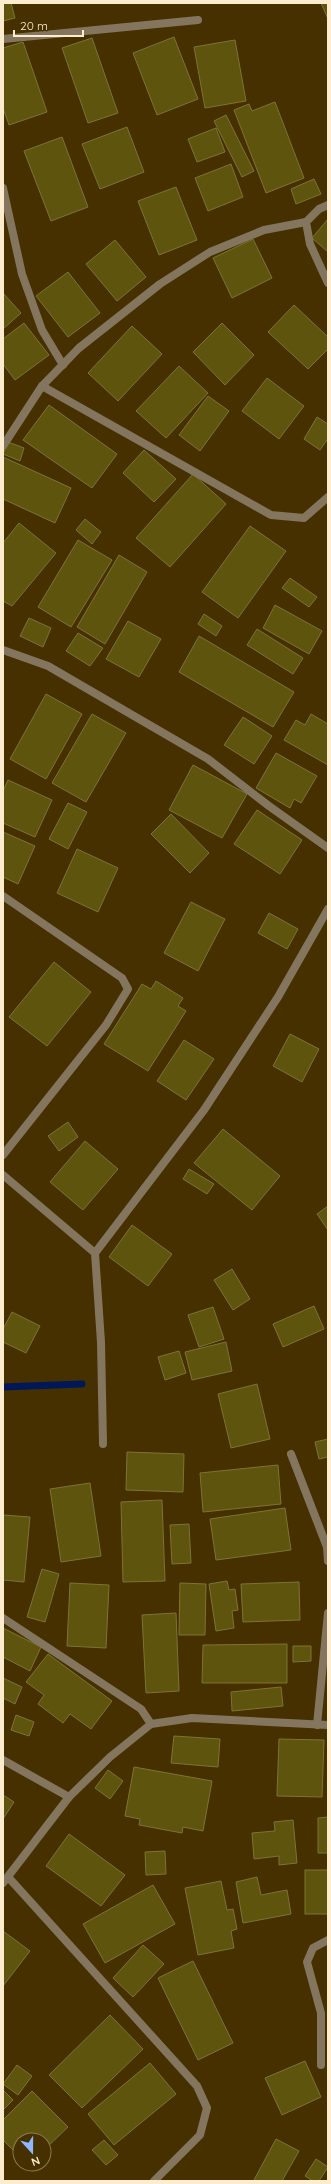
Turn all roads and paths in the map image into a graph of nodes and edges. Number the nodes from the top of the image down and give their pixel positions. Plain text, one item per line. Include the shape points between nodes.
1 (198, 20) dead end
2 (3, 39) edge
3 (3, 188) edge
4 (328, 204) edge
5 (306, 222) junction
6 (328, 283) edge
7 (63, 365) junction
8 (42, 386) junction
9 (3, 446) edge
10 (328, 497) edge
11 (3, 650) edge
12 (328, 848) edge
13 (3, 896) edge
14 (328, 909) edge
15 (3, 1155) edge
16 (3, 1175) edge
17 (95, 1253) junction
18 (103, 1444) dead end
19 (291, 1454) dead end
20 (328, 1560) edge
21 (328, 1613) edge
22 (3, 1618) edge
23 (151, 1724) junction
24 (328, 1724) edge
25 (317, 1725) junction
26 (3, 1760) edge
27 (69, 1797) junction
28 (6, 1880) edge
29 (328, 1940) edge
30 (321, 2065) dead end
31 (154, 2181) edge

1 - 2 street
3 - 7 street via 22,274 42,330
4 - 5 street
5 - 6 street via 310,244
5 - 7 street via 264,230 210,252 160,284 80,348
7 - 8 street
8 - 9 street
8 - 10 street via 271,515 304,518
11 - 12 street via 48,666 208,759
13 - 15 street via 122,978 128,989 106,1025
14 - 17 street via 278,997 204,1110
16 - 17 street
17 - 18 street via 101,1342
19 - 20 street via 327,1547
21 - 25 street
22 - 23 street via 141,1709
23 - 25 street via 192,1718
23 - 27 street via 110,1757
24 - 25 street
26 - 27 street
27 - 28 street
28 - 31 street via 197,2086 207,2108 200,2135
29 - 30 street via 313,1948 307,1962 321,2013

